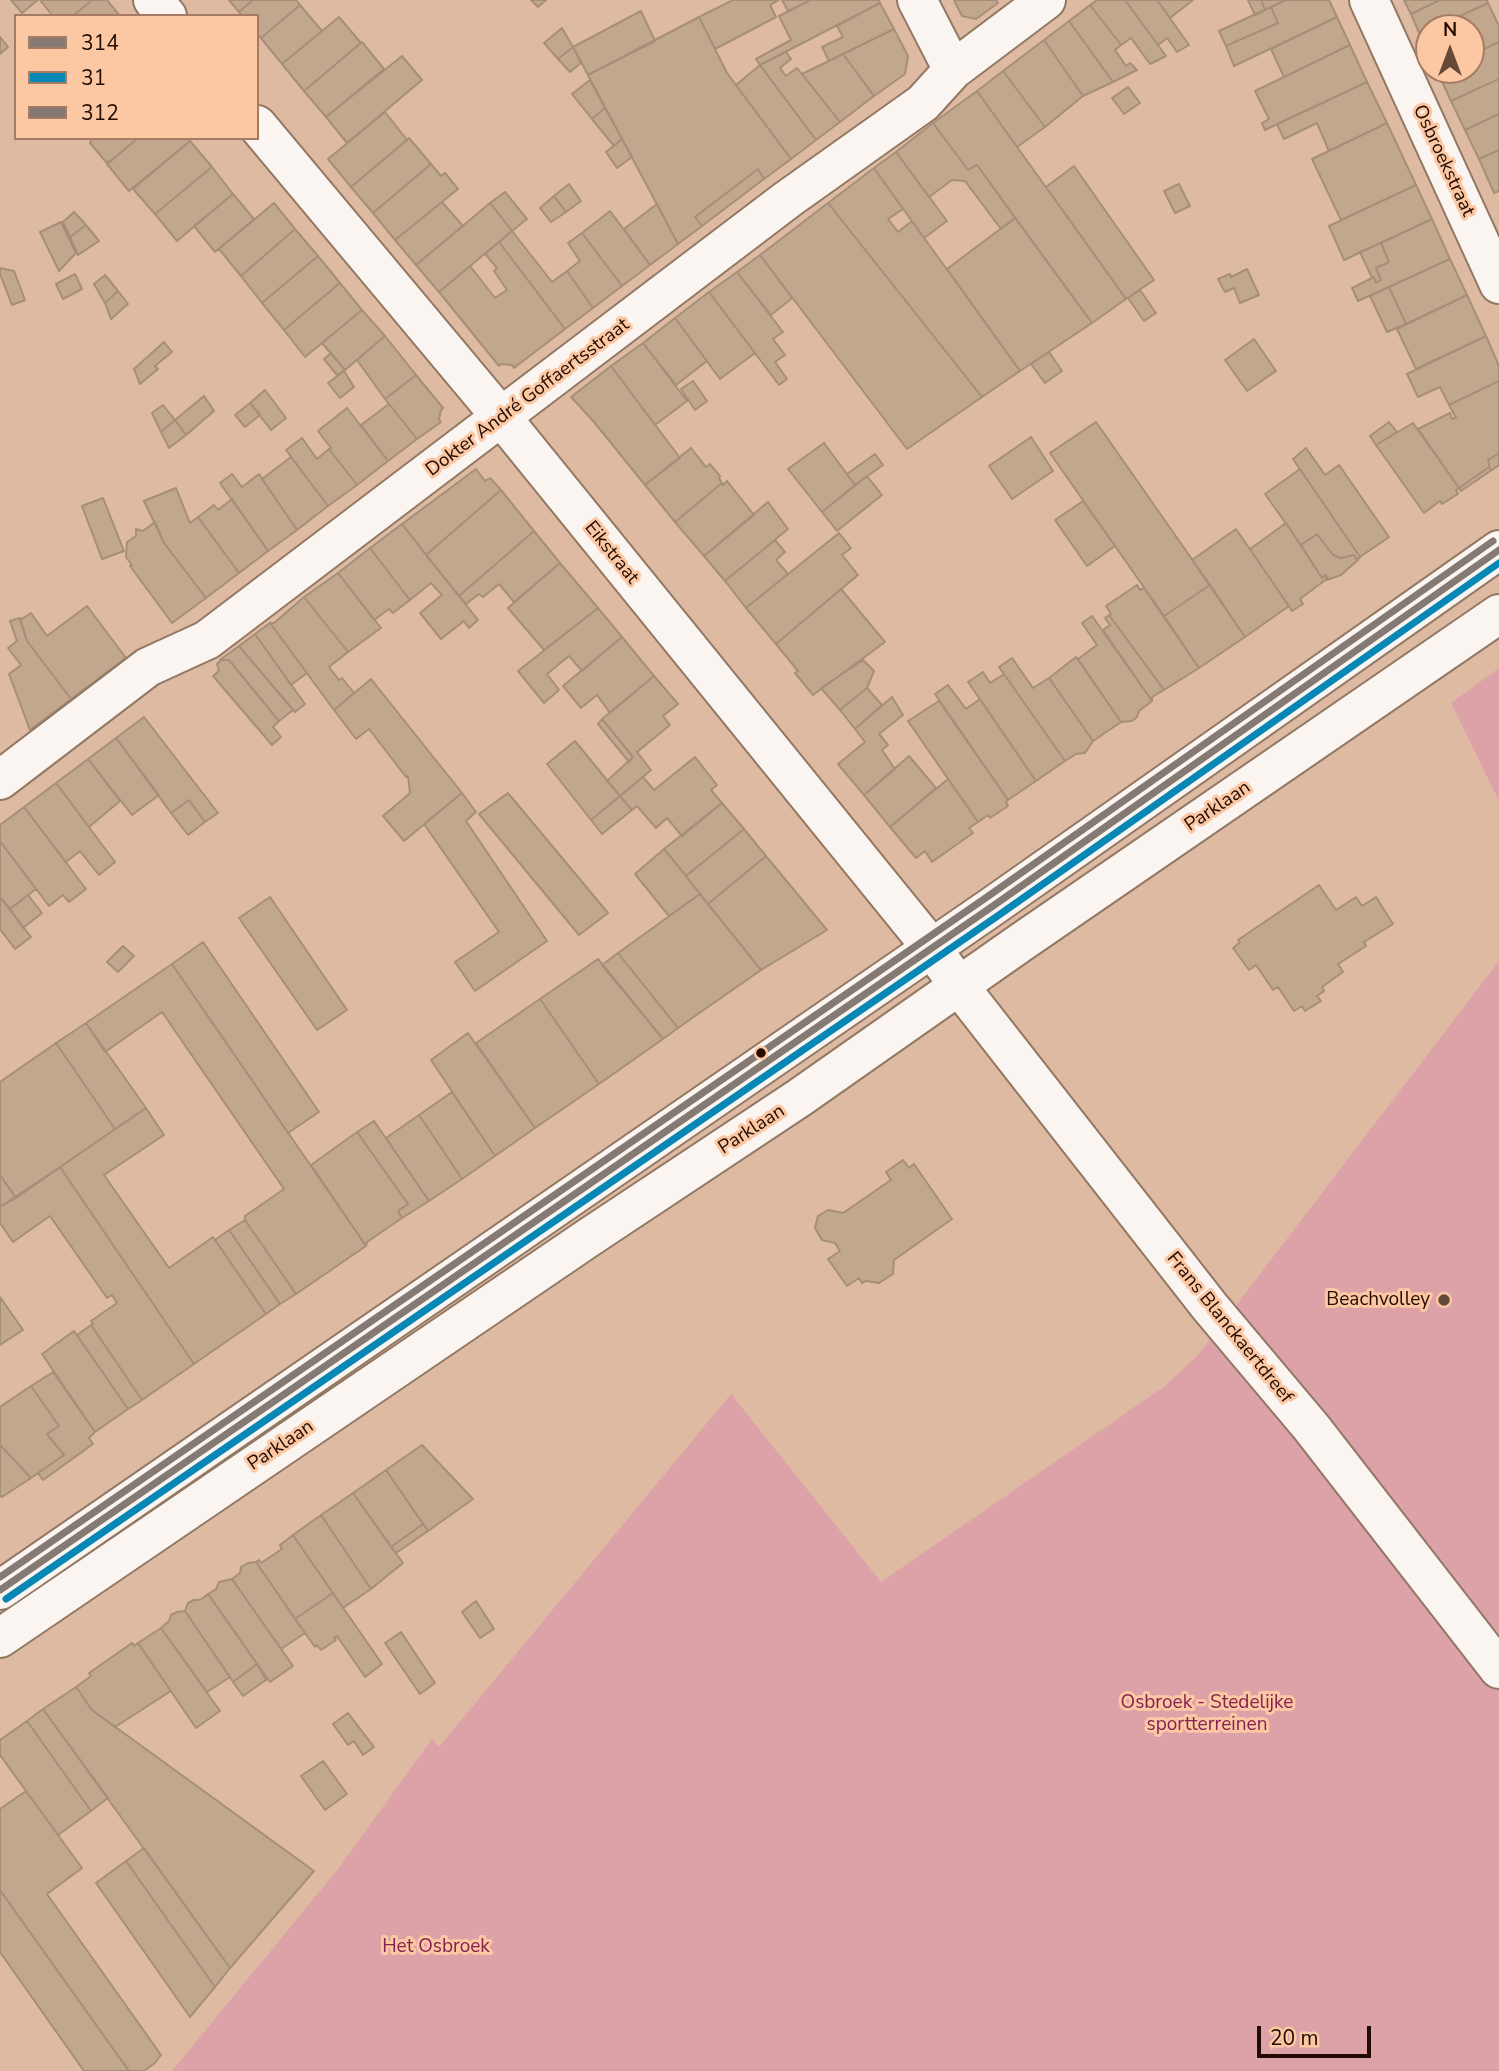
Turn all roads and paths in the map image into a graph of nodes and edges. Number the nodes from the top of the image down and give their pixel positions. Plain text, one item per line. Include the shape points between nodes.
1 (153, 0) edge
2 (917, 0) edge
3 (1046, 0) edge
4 (1369, 0) edge
5 (165, 14) edge
6 (953, 70) junction
7 (259, 127) edge
8 (1499, 284) edge
9 (502, 418) junction
10 (1499, 550) edge
11 (1499, 614) edge
12 (0, 780) edge
13 (932, 947) junction
14 (959, 986) junction
15 (0, 1590) edge
16 (0, 1638) edge
17 (1499, 1670) edge

1 - 5 street
2 - 6 street
3 - 6 street, Dokter André Goffaertsstraat
4 - 8 street, Osbroekstraat
6 - 9 street, Dokter André Goffaertsstraat via 923,103
7 - 9 street, Eikstraat
9 - 12 street, Dokter André Goffaertsstraat via 207,640 148,667
9 - 13 street, Eikstraat
10 - 13 street
11 - 14 street, Parklaan
13 - 14 street, Eikstraat
13 - 15 street
14 - 16 street, Parklaan
14 - 17 street, Frans Blanckaertdreef

